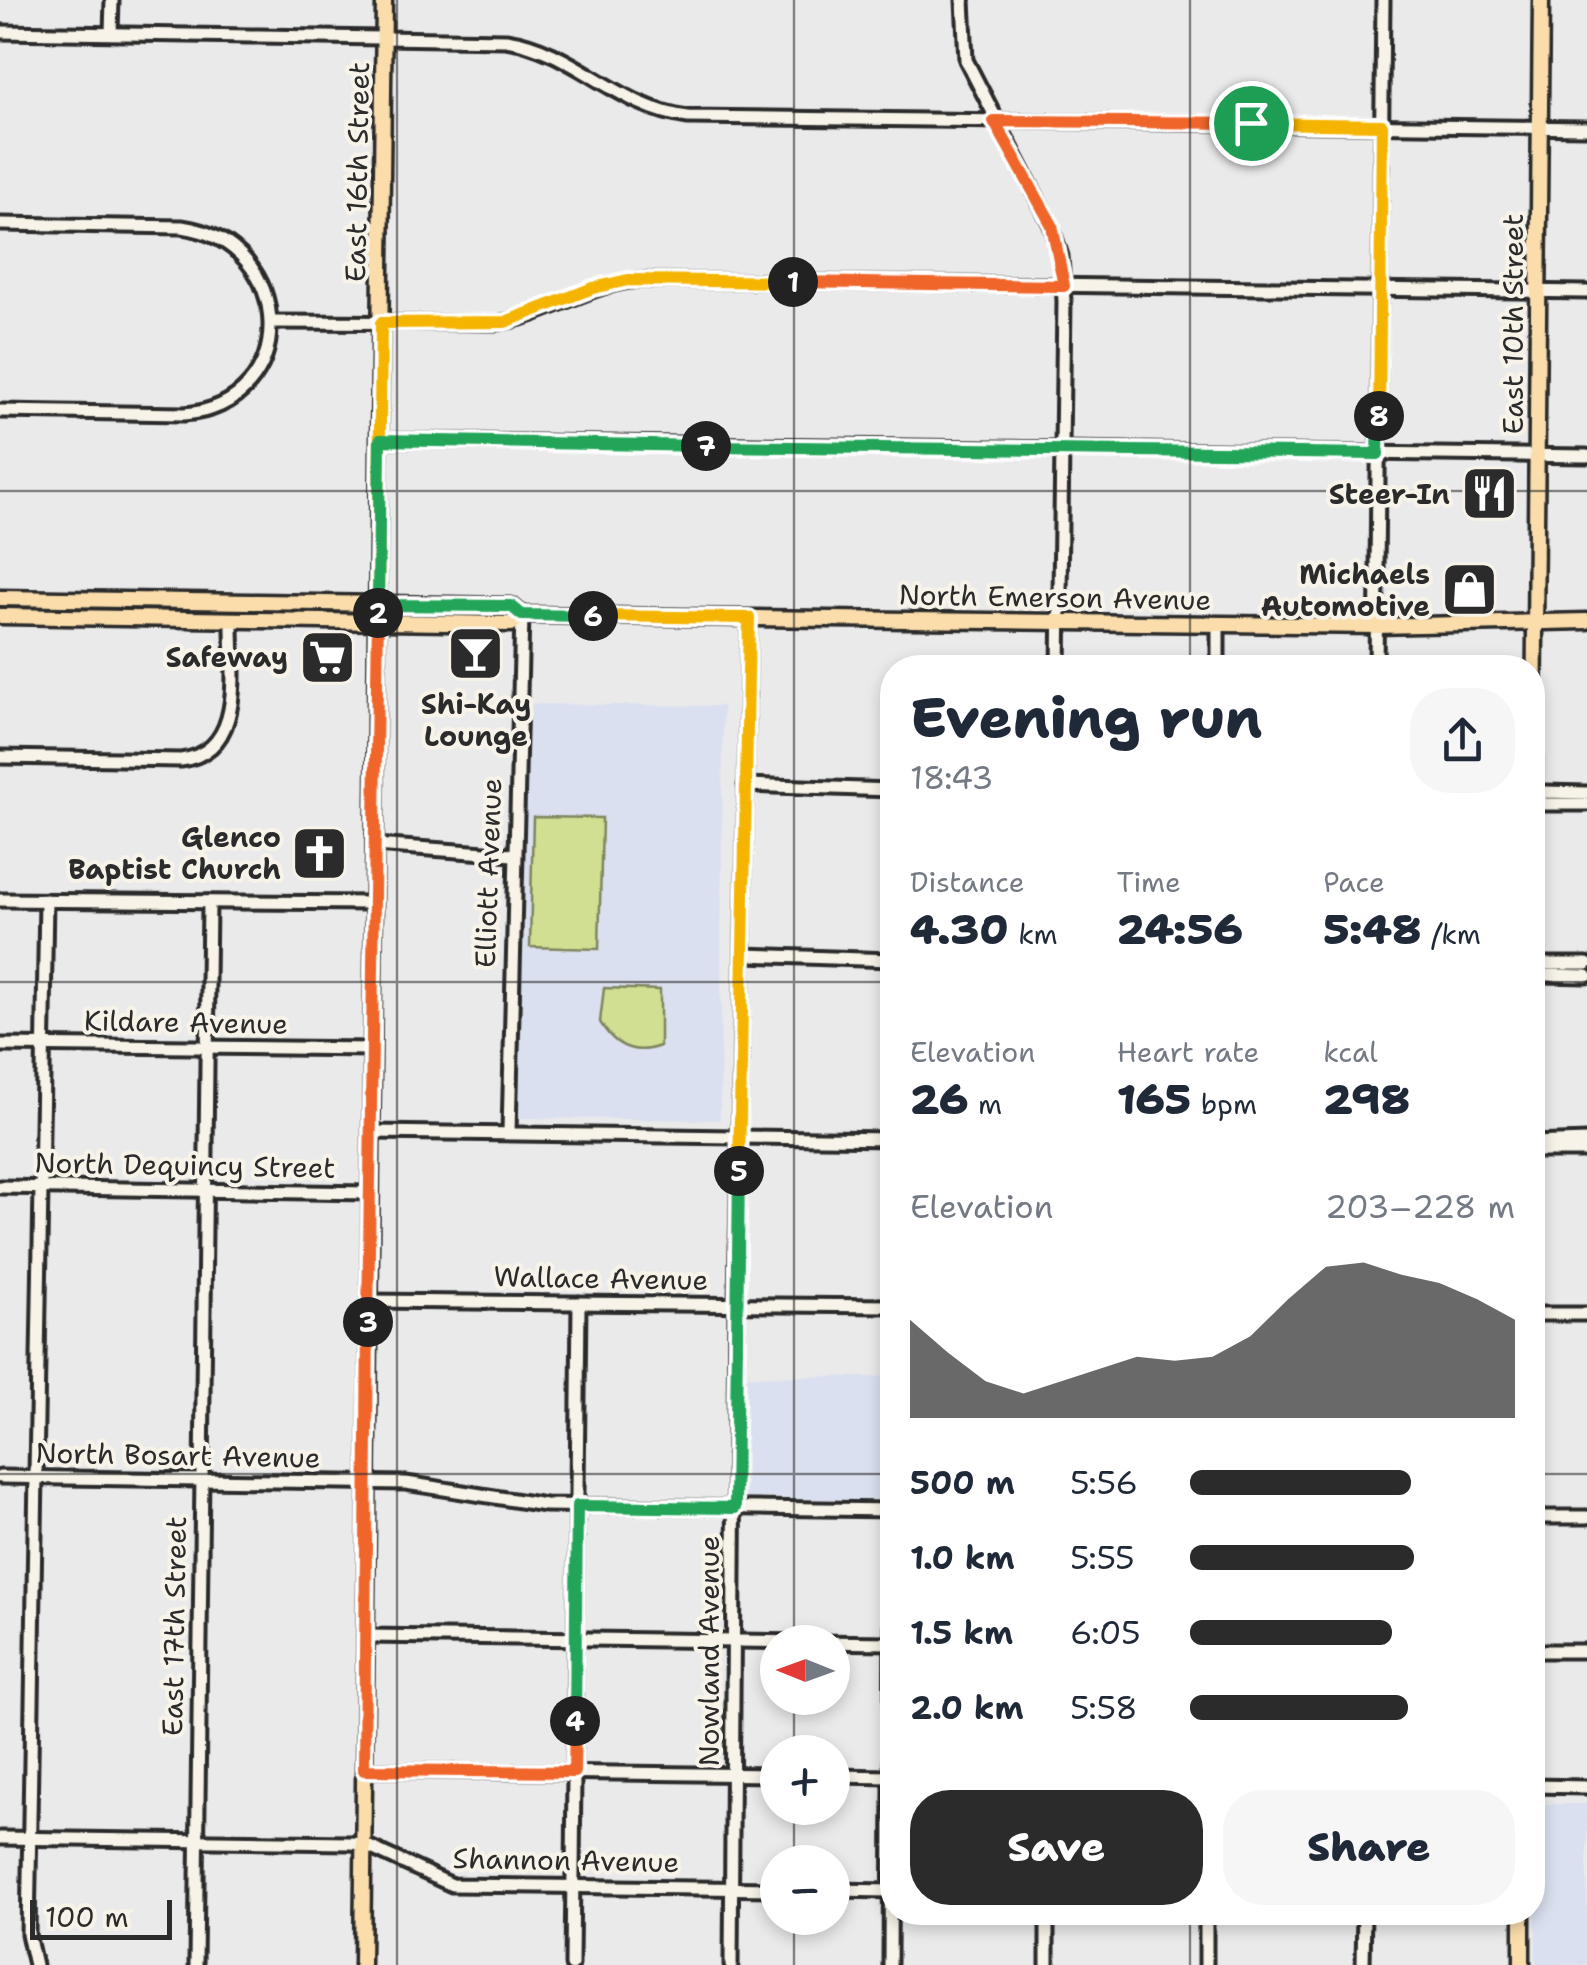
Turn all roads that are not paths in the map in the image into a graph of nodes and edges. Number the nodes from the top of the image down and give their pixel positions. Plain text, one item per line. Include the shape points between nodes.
1 (112, 0) edge
2 (384, 0) edge
3 (964, 0) edge
4 (1383, 0) edge
5 (1541, 0) edge
6 (0, 32) edge
7 (111, 33) junction
8 (384, 37) junction
9 (994, 121) junction
10 (1382, 125) junction
11 (1540, 127) junction
12 (1587, 128) edge
13 (0, 224) edge
14 (1064, 286) junction
15 (1380, 289) junction
16 (1538, 291) junction
17 (1587, 292) edge
18 (272, 322) junction
19 (381, 323) junction
20 (0, 411) edge
21 (380, 440) junction
22 (1062, 450) junction
23 (1378, 454) junction
24 (1538, 456) junction
25 (1587, 456) edge
26 (0, 598) edge
27 (378, 605) junction
28 (522, 615) junction
29 (0, 616) edge
30 (749, 618) junction
31 (232, 619) junction
32 (1587, 621) edge
33 (378, 622) junction
34 (1060, 622) junction
35 (1536, 623) junction
36 (1218, 624) junction
37 (1377, 626) junction
38 (1059, 655) edge
39 (1218, 655) edge
40 (1376, 655) edge
41 (1535, 655) edge
42 (0, 756) edge
43 (745, 784) junction
44 (880, 790) edge
45 (1545, 792) edge
46 (1587, 793) edge
47 (1545, 804) edge
48 (1587, 804) edge
49 (375, 845) junction
50 (513, 855) junction
51 (0, 900) edge
52 (46, 900) junction
53 (209, 902) junction
54 (374, 903) junction
55 (743, 955) junction
56 (880, 960) edge
57 (1545, 964) edge
58 (1587, 964) edge
59 (1545, 975) edge
60 (1587, 976) edge
61 (0, 1045) edge
62 (45, 1046) junction
63 (208, 1047) junction
64 (372, 1049) junction
65 (370, 1132) junction
66 (509, 1132) junction
67 (740, 1137) junction
68 (880, 1138) edge
69 (1587, 1141) edge
70 (1545, 1143) edge
71 (1545, 1150) edge
72 (1587, 1151) edge
73 (0, 1186) edge
74 (40, 1187) junction
75 (206, 1190) junction
76 (370, 1193) junction
77 (368, 1300) junction
78 (579, 1303) junction
79 (736, 1304) junction
80 (880, 1306) edge
81 (1545, 1314) edge
82 (1587, 1314) edge
83 (0, 1477) edge
84 (36, 1478) junction
85 (201, 1480) junction
86 (366, 1482) junction
87 (577, 1506) junction
88 (735, 1508) junction
89 (880, 1510) edge
90 (1545, 1516) edge
91 (1587, 1517) edge
92 (364, 1636) junction
93 (576, 1639) junction
94 (734, 1641) junction
95 (880, 1643) edge
96 (1545, 1652) edge
97 (1587, 1652) edge
98 (364, 1770) junction
99 (574, 1772) junction
100 (733, 1774) junction
101 (760, 1775) edge
102 (850, 1776) edge
103 (880, 1776) edge
104 (1545, 1786) edge
105 (1587, 1786) edge
106 (0, 1838) edge
107 (32, 1839) junction
108 (197, 1840) junction
109 (363, 1844) junction
110 (573, 1887) junction
111 (732, 1888) junction
112 (760, 1889) edge
113 (850, 1890) edge
114 (880, 1890) edge
115 (891, 1925) edge
116 (1047, 1925) edge
117 (1206, 1925) edge
118 (1364, 1925) edge
119 (1522, 1925) edge
120 (34, 1965) edge
121 (196, 1965) edge
122 (362, 1965) edge
123 (572, 1965) edge
124 (732, 1965) edge
125 (890, 1965) edge
126 (1047, 1965) edge
127 (1206, 1965) edge
128 (1364, 1965) edge
129 (1522, 1965) edge

1 - 7 street
2 - 8 main road, East 16th Street
3 - 9 street via 965,56
4 - 10 street
5 - 11 main road, East 10th Street
6 - 7 street
7 - 8 street
8 - 9 street via 536,46 627,100 674,115
8 - 19 main road, East 16th Street
9 - 10 street
9 - 14 street via 1052,225
10 - 11 street
10 - 15 street
11 - 12 street
11 - 16 main road, East 10th Street
13 - 18 street via 209,233 251,265
14 - 15 street
14 - 19 street via 638,280 593,288 505,322
14 - 22 street
15 - 16 street
15 - 23 street
16 - 17 street
16 - 24 main road, East 10th Street
18 - 19 street
18 - 20 street via 252,380 210,410
19 - 21 main road, East 16th Street
21 - 22 street
21 - 27 main road, East 16th Street
22 - 23 street
22 - 34 street
23 - 24 street
23 - 37 street
24 - 25 street
24 - 35 main road, East 10th Street
26 - 27 main road, North Emerson Avenue
27 - 28 main road, North Emerson Avenue via 511,606
27 - 33 main road, East 16th Street
28 - 30 main road, North Emerson Avenue
28 - 33 main road, North Emerson Avenue via 511,624
28 - 50 street, Elliott Avenue
29 - 31 main road, North Emerson Avenue
30 - 34 main road, North Emerson Avenue
30 - 43 street, Nowland Avenue
31 - 33 main road, North Emerson Avenue
31 - 42 street via 227,727 210,748 185,759
32 - 35 main road, North Emerson Avenue
33 - 49 main road, East 16th Street
34 - 36 main road, North Emerson Avenue
34 - 38 street
35 - 37 main road, North Emerson Avenue
35 - 41 main road, East 10th Street
36 - 37 main road, North Emerson Avenue
36 - 39 street
37 - 40 street
43 - 44 street
43 - 55 street, Nowland Avenue
45 - 46 street
47 - 48 street
49 - 50 street
49 - 54 main road, East 16th Street
50 - 66 street, Elliott Avenue
51 - 52 street
52 - 53 street
52 - 62 street
53 - 54 street
53 - 63 street, East 17th Street
54 - 64 main road, East 16th Street
55 - 56 street
55 - 67 street, Nowland Avenue
57 - 58 street
59 - 60 street
61 - 62 street, Kildare Avenue
62 - 63 street, Kildare Avenue
62 - 74 street
63 - 64 street, Kildare Avenue
63 - 75 street, East 17th Street
64 - 65 main road, East 16th Street
65 - 66 street, North Dequincy Street
65 - 76 main road, East 16th Street
66 - 67 street, North Dequincy Street
67 - 68 street, North Dequincy Street
67 - 79 street, Nowland Avenue
69 - 70 street
71 - 72 street
73 - 74 street, North Dequincy Street
74 - 75 street, North Dequincy Street
74 - 84 street
75 - 76 street, North Dequincy Street
75 - 85 street, East 17th Street
76 - 77 main road, East 16th Street
77 - 78 street, Wallace Avenue
77 - 86 main road, East 16th Street
78 - 79 street, Wallace Avenue
78 - 87 street
79 - 80 street, Wallace Avenue
79 - 88 street, Nowland Avenue
81 - 82 street
83 - 84 street, North Bosart Avenue
84 - 85 street, North Bosart Avenue
84 - 107 street
85 - 86 street, North Bosart Avenue
85 - 108 street, East 17th Street
86 - 87 street, North Bosart Avenue
86 - 92 main road, East 16th Street
87 - 88 street, North Bosart Avenue
87 - 93 street
88 - 89 street, North Bosart Avenue
88 - 94 street, Nowland Avenue
90 - 91 street
92 - 93 street
92 - 98 main road, East 16th Street
93 - 94 street
93 - 99 street
94 - 95 street
94 - 100 street, Nowland Avenue
96 - 97 street
98 - 99 street
98 - 109 main road, East 16th Street
99 - 100 street
99 - 110 street
100 - 101 street
100 - 111 street, Nowland Avenue
102 - 103 street
104 - 105 street
106 - 107 street
107 - 108 street
107 - 120 street via 28,1934
108 - 109 street
108 - 121 street, East 17th Street
109 - 110 street, Shannon Avenue via 447,1885
109 - 122 main road, East 16th Street
110 - 111 street, Shannon Avenue
110 - 123 street
111 - 112 street, Shannon Avenue
111 - 124 street, Nowland Avenue
113 - 114 street
115 - 125 street
116 - 126 street
117 - 127 street
118 - 128 street
119 - 129 main road

